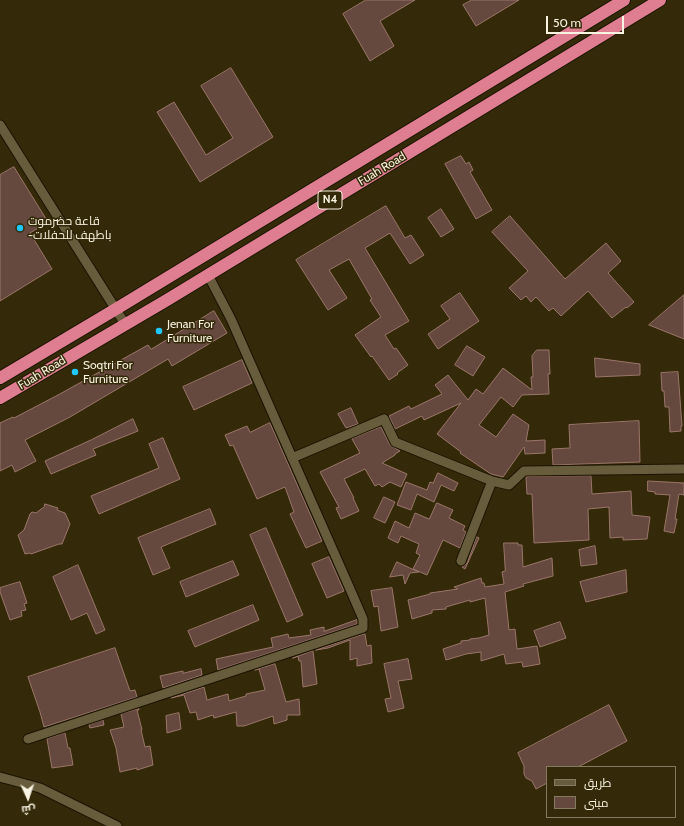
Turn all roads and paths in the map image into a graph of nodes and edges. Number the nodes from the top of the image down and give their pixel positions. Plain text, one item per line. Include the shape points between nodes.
1 (624, 0) edge
2 (660, 0) edge
3 (0, 125) edge
4 (208, 275) junction
5 (116, 309) junction
6 (126, 324) junction
7 (0, 378) edge
8 (0, 398) edge
9 (292, 458) junction
10 (684, 469) edge
11 (492, 481) junction
12 (461, 561) dead end
13 (28, 739) dead end
14 (0, 777) edge
15 (117, 826) edge

1 - 5 highway, Fuah Road / N4
2 - 4 highway, Fuah Road / N4
3 - 5 street
4 - 6 highway, Fuah Road / N4
4 - 9 street via 231,319
5 - 6 street
5 - 7 highway, Fuah Road / N4
6 - 8 highway, Fuah Road / N4
9 - 11 street via 384,419 395,442
9 - 13 street via 363,619 363,628
10 - 11 street via 524,471 509,485
11 - 12 street
14 - 15 street via 40,788

